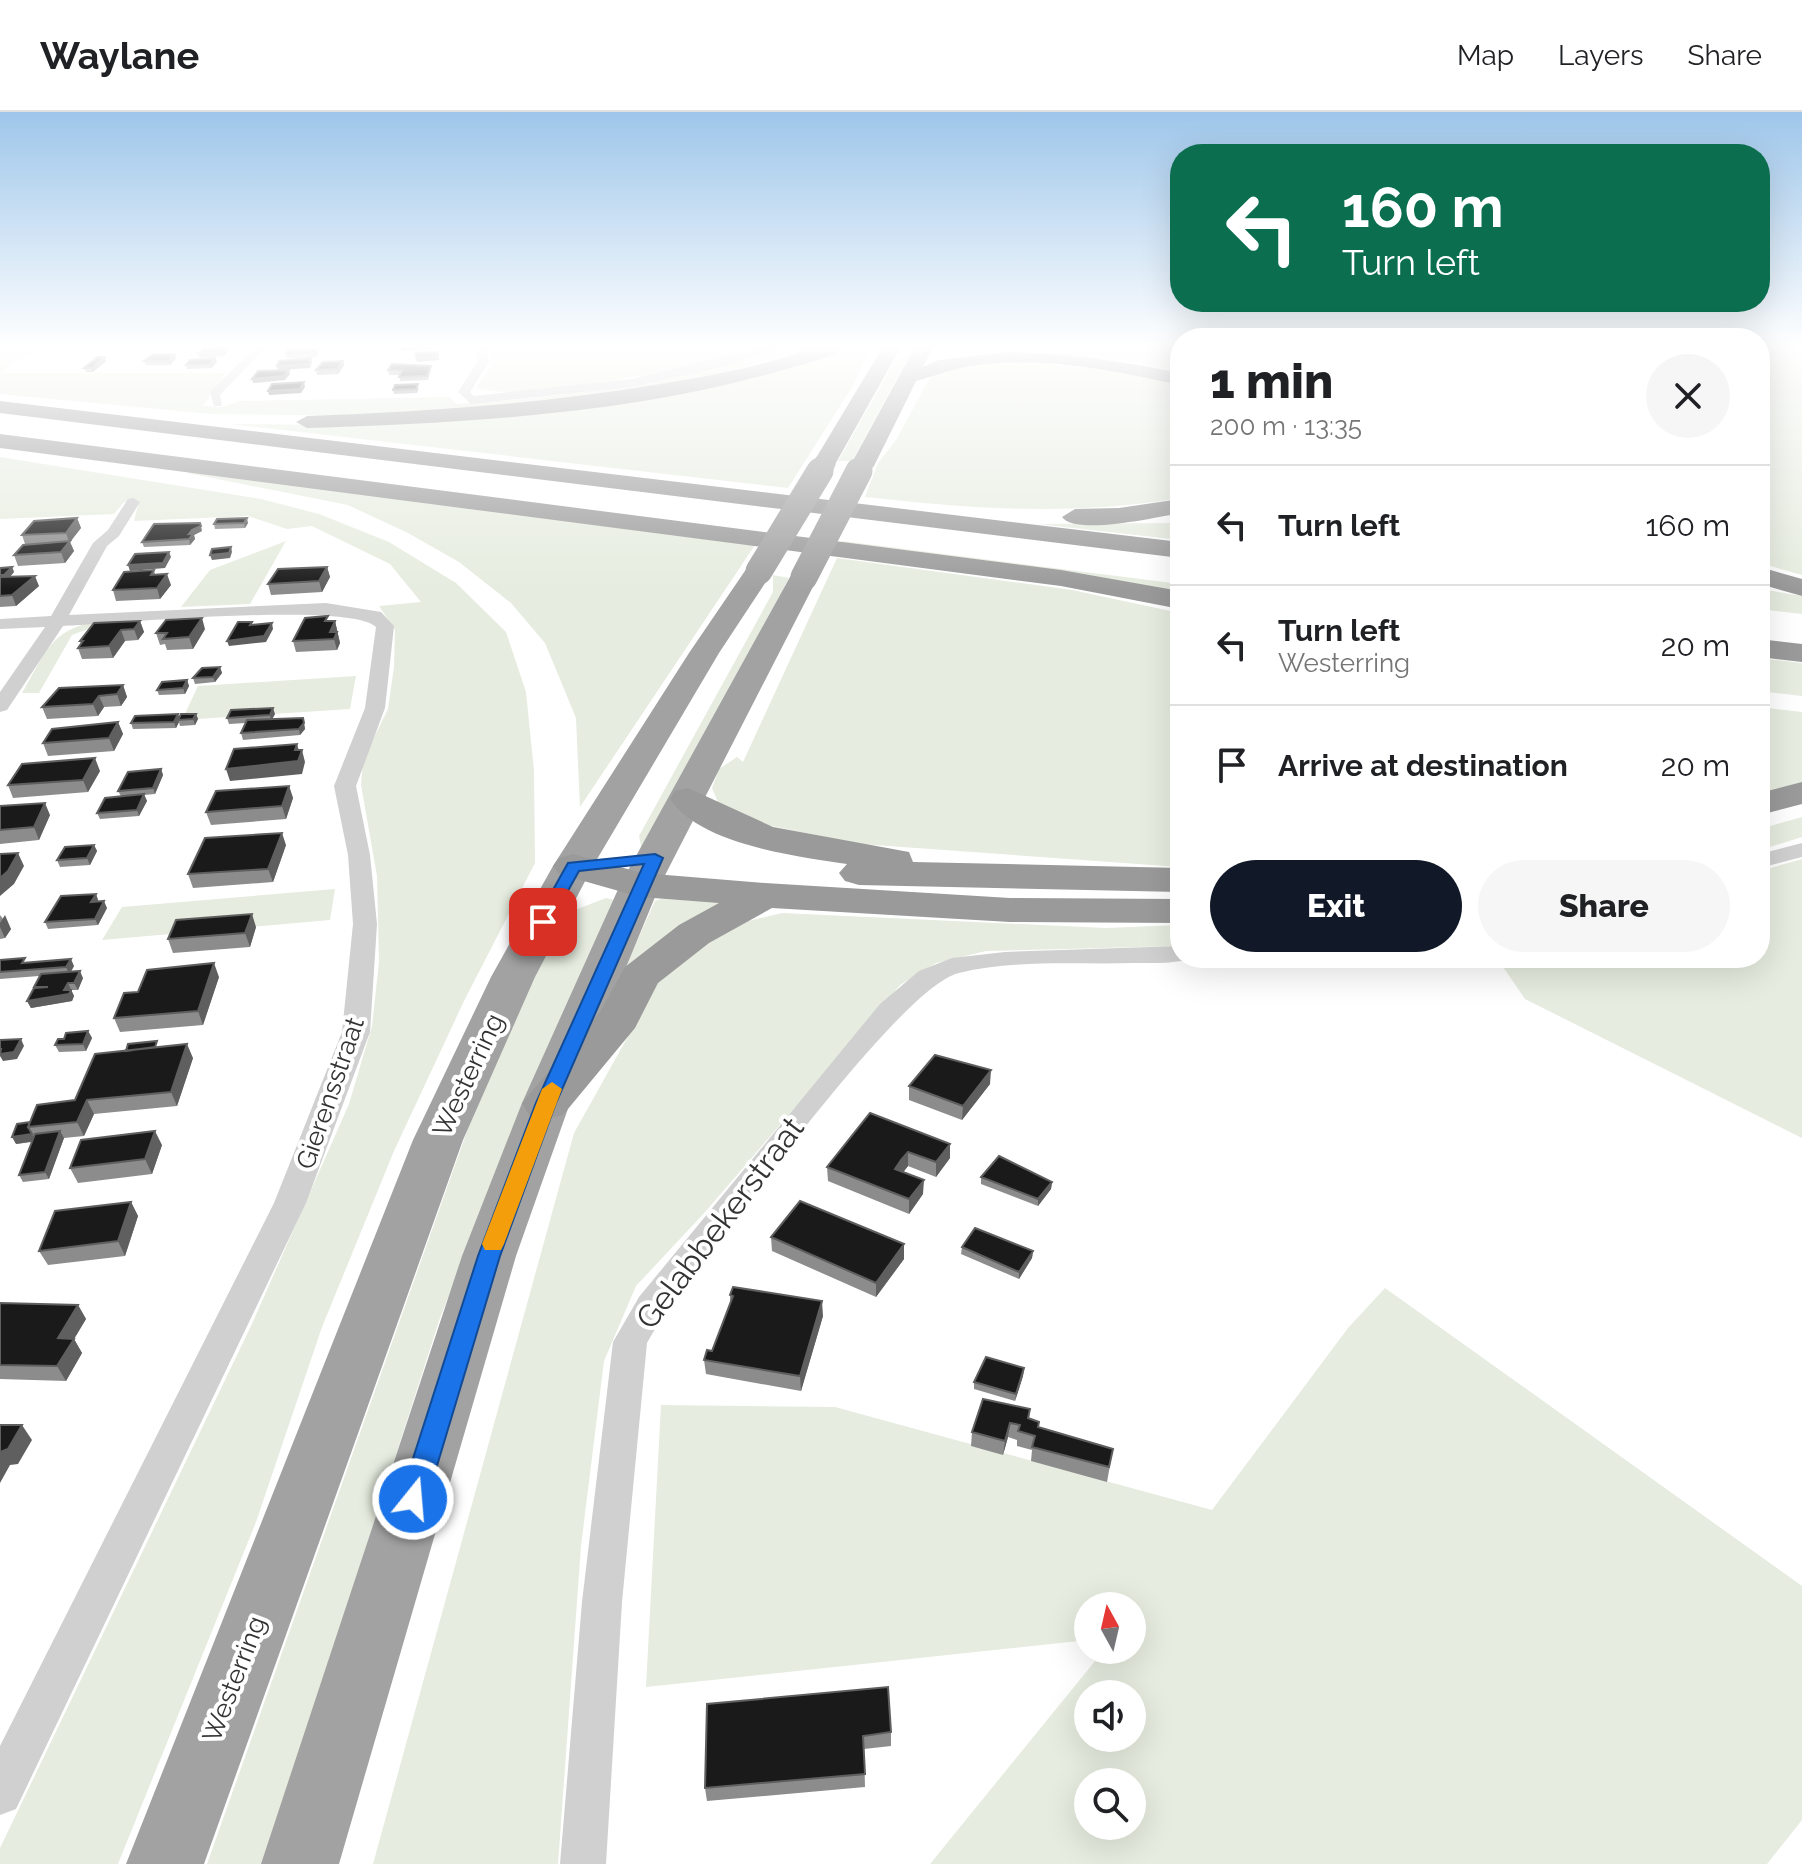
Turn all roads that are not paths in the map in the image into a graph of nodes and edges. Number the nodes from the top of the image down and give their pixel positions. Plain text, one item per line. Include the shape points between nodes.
1 (97, 427) edge
2 (117, 427) edge
3 (846, 427) edge
4 (883, 427) edge
5 (0, 441) edge
6 (133, 502) dead end
7 (802, 504) junction
8 (1170, 508) edge
9 (1170, 549) edge
10 (1170, 574) edge
11 (1770, 578) edge
12 (1802, 588) edge
13 (1170, 598) edge
14 (1770, 621) edge
15 (55, 622) junction
16 (0, 624) edge
17 (1802, 625) edge
18 (1770, 649) edge
19 (1802, 653) edge
20 (0, 706) edge
21 (1802, 793) edge
22 (688, 799) junction
23 (1770, 801) edge
24 (1802, 850) edge
25 (1770, 858) edge
26 (573, 866) junction
27 (647, 872) junction
28 (956, 873) junction
29 (1170, 880) edge
30 (765, 895) junction
31 (1170, 911) edge
32 (1170, 954) edge
33 (546, 1103) junction
34 (0, 1793) edge
35 (165, 1864) edge
36 (300, 1864) edge
37 (583, 1864) edge

1 - 10 highway
2 - 7 highway
3 - 26 highway, Westerring, bridge
4 - 22 highway, bridge
5 - 13 highway via 1061,578
6 - 15 street via 114,533 101,543
7 - 8 highway via 1043,518 1119,516
7 - 9 highway
11 - 12 highway
14 - 17 highway
15 - 16 street, Gierensstraat
15 - 20 street
15 - 34 street, Gierensstraat via 326,608 375,616 385,626 375,708 345,786 365,924 356,1032 290,1203
18 - 19 highway
21 - 23 highway
22 - 27 highway
22 - 28 highway via 710,817 749,832
24 - 25 street
26 - 27 highway
26 - 35 highway, Westerring via 513,977 438,1140
27 - 28 highway
27 - 30 highway
27 - 33 highway
28 - 29 highway
30 - 31 highway via 1010,910
30 - 33 highway via 694,934 640,976 619,1018
32 - 37 street, Gelabbekerstraat via 1005,960 952,966 928,977 889,1010 651,1306 630,1342 602,1602
33 - 36 highway via 489,1256

